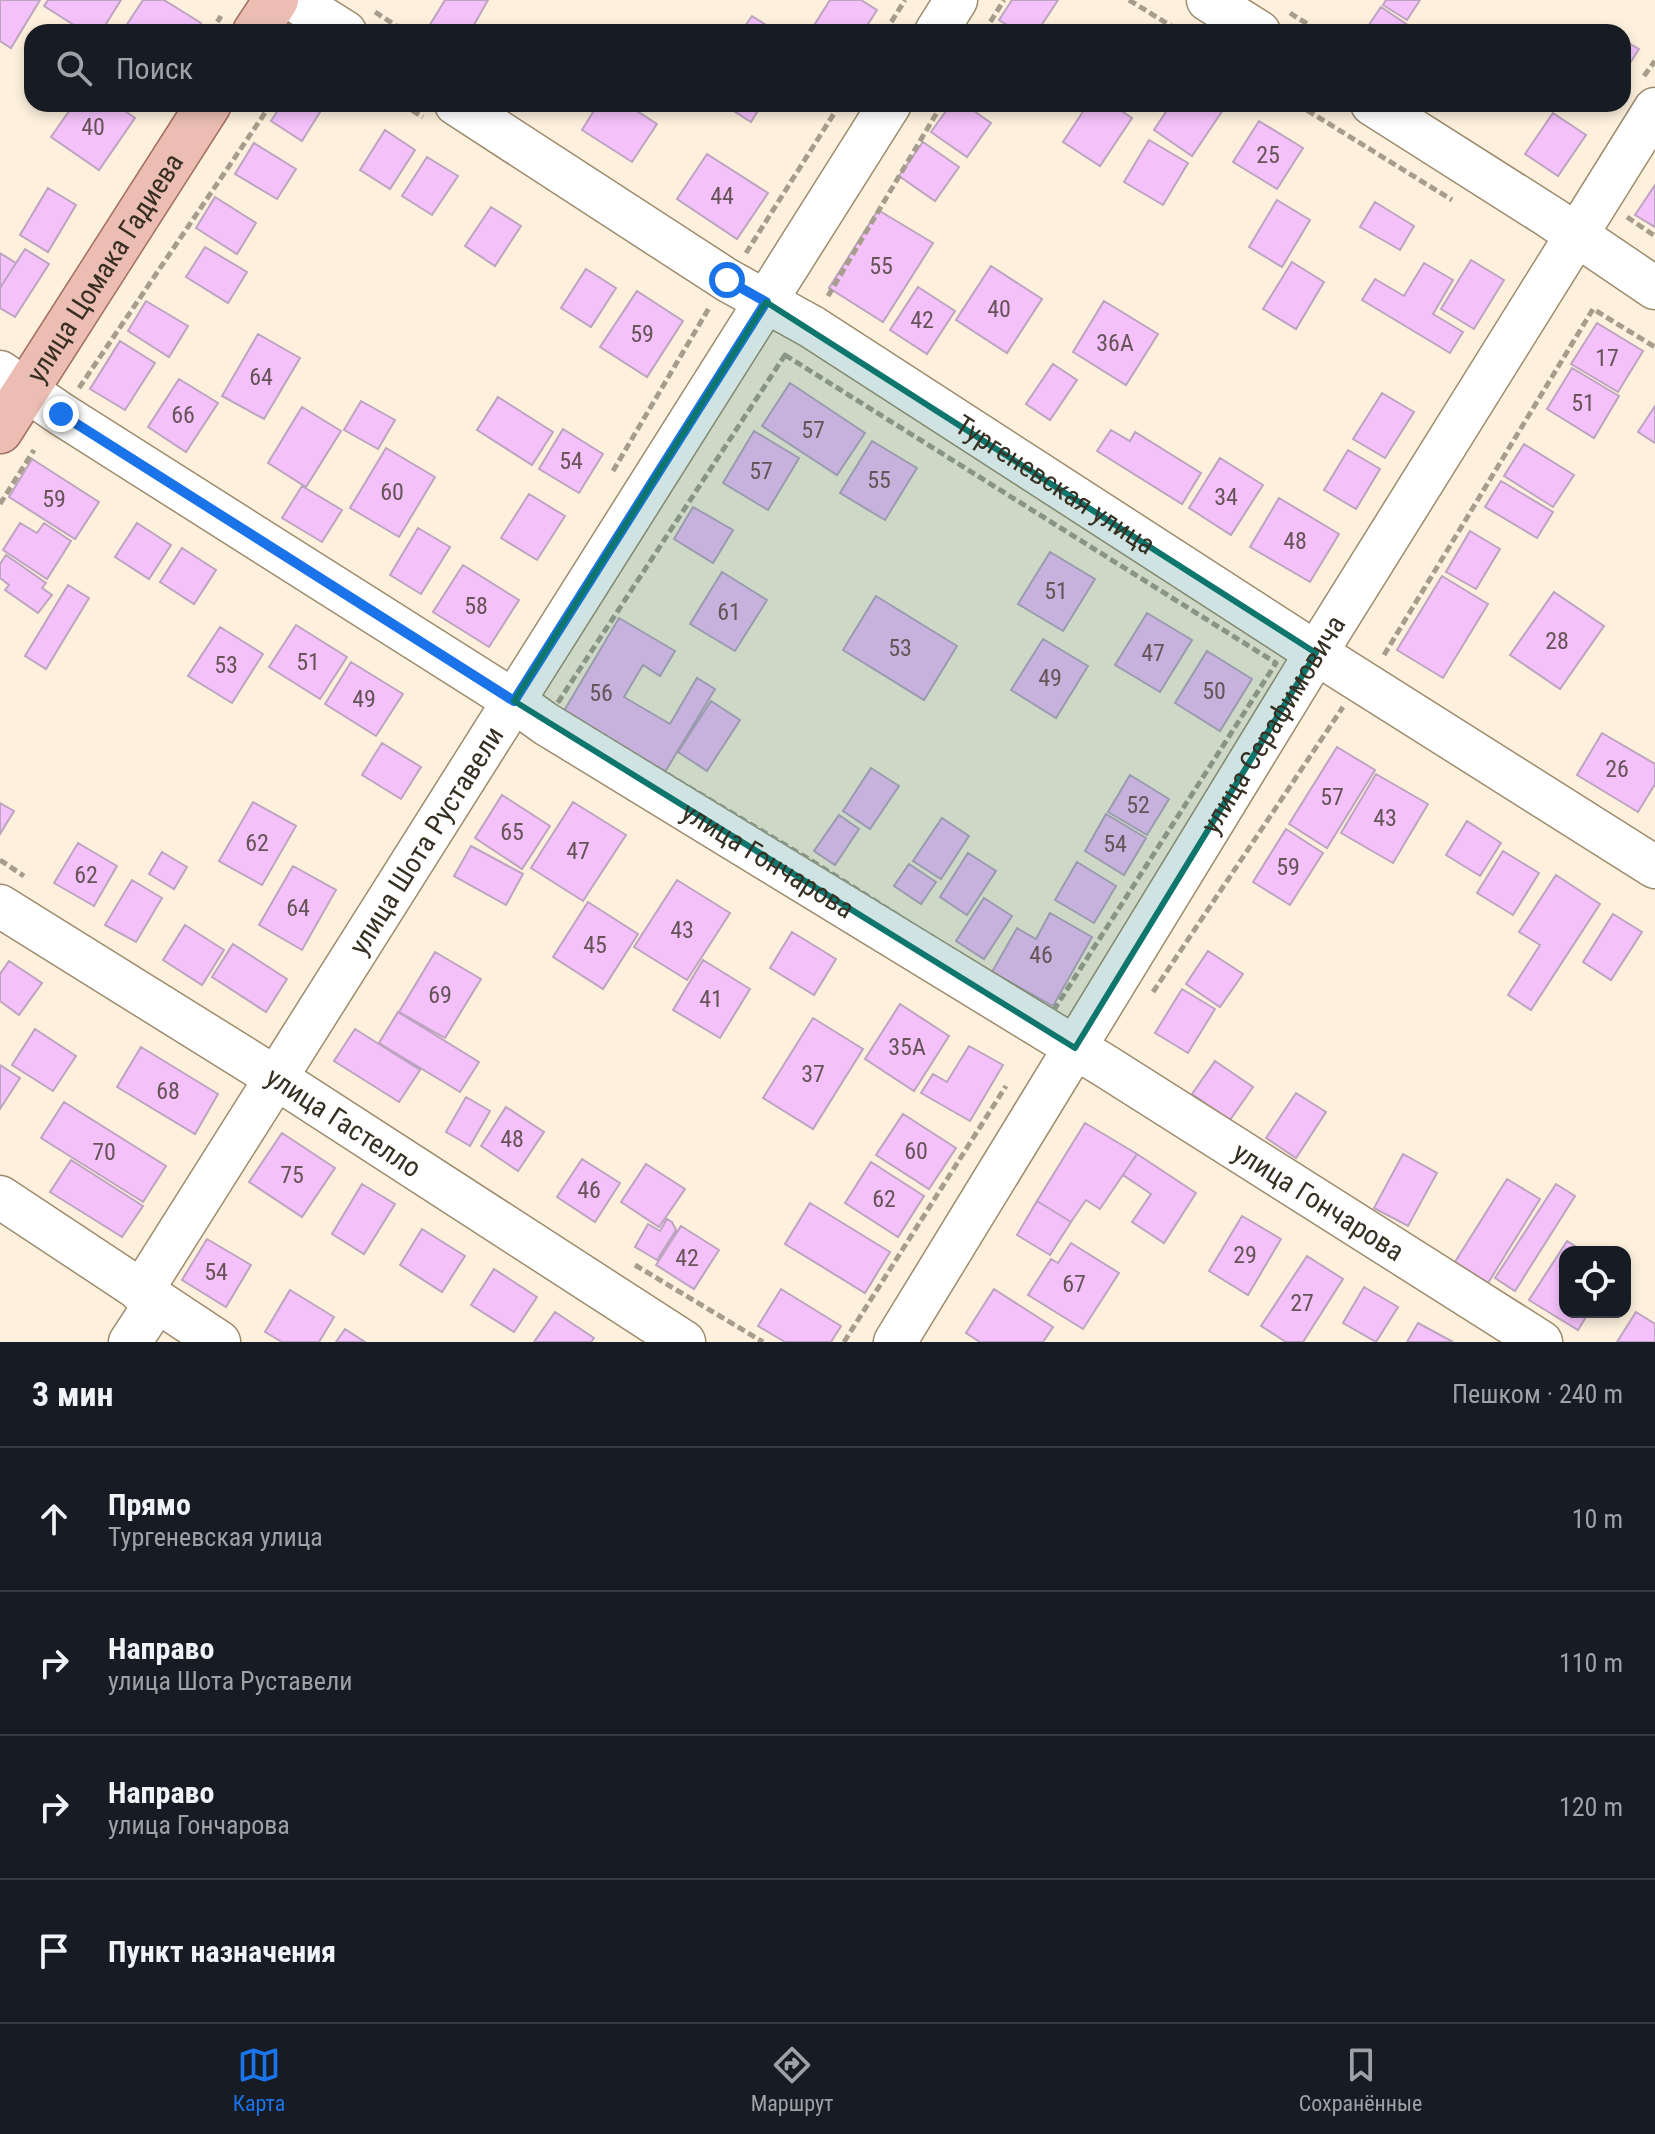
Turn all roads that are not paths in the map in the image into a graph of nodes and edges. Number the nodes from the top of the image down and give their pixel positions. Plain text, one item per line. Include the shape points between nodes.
1 (276, 0) edge
2 (294, 0) edge
3 (956, 0) edge
4 (1208, 0) edge
5 (357, 20) edge
6 (1270, 20) edge
7 (260, 24) edge
8 (941, 24) edge
9 (1646, 98) edge
10 (203, 112) edge
11 (468, 112) edge
12 (885, 112) edge
13 (1384, 112) edge
14 (1575, 235) junction
15 (1655, 288) edge
16 (766, 302) junction
17 (14, 380) edge
18 (19, 437) edge
19 (1316, 653) junction
20 (514, 701) junction
21 (1655, 867) edge
22 (13, 892) edge
23 (1075, 1048) junction
24 (276, 1078) junction
25 (0, 1197) edge
26 (149, 1296) junction
27 (130, 1342) edge
28 (219, 1342) edge
29 (684, 1342) edge
30 (895, 1342) edge
31 (1541, 1342) edge

1 - 7 main road
2 - 5 street
3 - 8 street
4 - 6 street
9 - 14 street, улица Серафимовича
10 - 17 main road, улица Цомака Гадиева
11 - 16 street, Тургеневская улица
12 - 16 street, улица Шота Руставели
13 - 14 street
14 - 15 street
14 - 19 street, улица Серафимовича
16 - 19 street, Тургеневская улица
16 - 20 street, улица Шота Руставели
17 - 18 main road, улица Цомака Гадиева
17 - 20 street, улица Гончарова
19 - 21 street, Тургеневская улица
19 - 23 street, улица Серафимовича
20 - 23 street, улица Гончарова
20 - 24 street, улица Шота Руставели
22 - 24 street, улица Гастелло
23 - 30 street, улица Серафимовича
23 - 31 street, улица Гончарова
24 - 26 street, улица Шота Руставели
24 - 29 street, улица Гастелло
25 - 26 street
26 - 27 street, улица Шота Руставели
26 - 28 street

